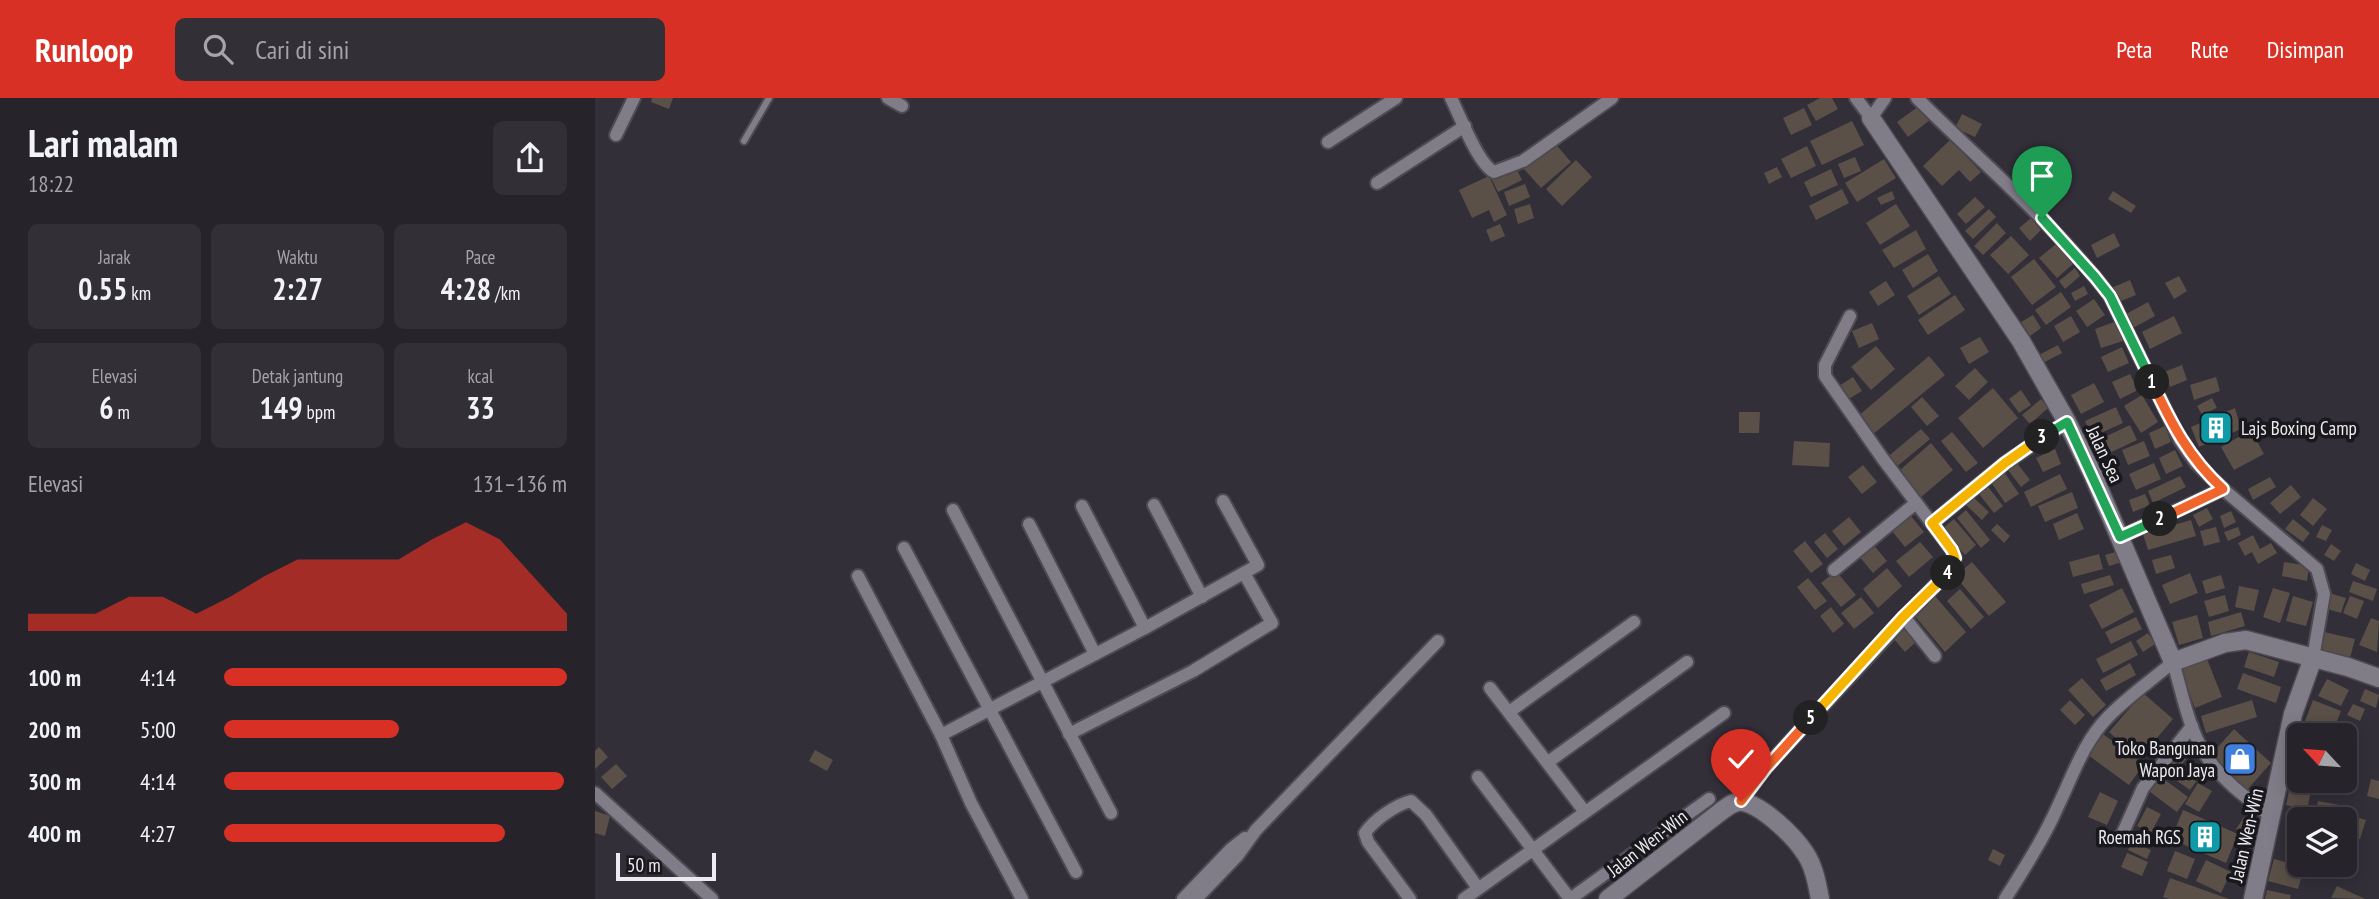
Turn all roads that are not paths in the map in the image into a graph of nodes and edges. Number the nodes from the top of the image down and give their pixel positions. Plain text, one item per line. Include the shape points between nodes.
1 (634, 98) edge
2 (769, 98) edge
3 (888, 98) edge
4 (1396, 98) edge
5 (1451, 98) edge
6 (1612, 98) edge
7 (1856, 98) edge
8 (1885, 98) edge
9 (1917, 98) edge
10 (902, 106) dead end
11 (1871, 118) junction
12 (1465, 126) junction
13 (616, 135) dead end
14 (744, 141) dead end
15 (1328, 142) dead end
16 (1377, 183) dead end
17 (1850, 316) dead end
18 (2067, 422) junction
19 (2223, 489) junction
20 (1223, 501) dead end
21 (1916, 503) junction
22 (1154, 505) dead end
23 (1081, 506) dead end
24 (953, 510) dead end
25 (1932, 523) junction
26 (1029, 524) dead end
27 (2120, 537) junction
28 (904, 548) dead end
29 (1834, 570) dead end
30 (1244, 573) junction
31 (857, 576) dead end
32 (1202, 597) junction
33 (1903, 617) junction
34 (1634, 622) dead end
35 (1145, 628) junction
36 (1438, 641) dead end
37 (1095, 654) junction
38 (1935, 656) dead end
39 (2313, 658) junction
40 (1687, 662) dead end
41 (2173, 662) junction
42 (2379, 678) edge
43 (1041, 682) junction
44 (1490, 688) dead end
45 (991, 709) junction
46 (1509, 712) junction
47 (1724, 713) dead end
48 (2192, 726) junction
49 (1069, 734) junction
50 (941, 735) junction
51 (1548, 762) junction
52 (1478, 778) dead end
53 (595, 793) edge
54 (1709, 799) dead end
55 (1741, 801) junction
56 (1111, 813) dead end
57 (1585, 813) junction
58 (2271, 817) junction
59 (1256, 830) junction
60 (2121, 837) dead end
61 (1534, 849) junction
62 (1076, 872) dead end
63 (1478, 888) junction
64 (712, 899) edge
65 (1022, 899) edge
66 (1183, 899) edge
67 (1196, 899) edge
68 (1410, 899) edge
69 (1464, 899) edge
70 (1608, 899) edge
71 (1820, 899) edge
72 (2005, 899) edge
73 (2253, 899) edge

1 - 13 street
2 - 14 lane
3 - 10 street
4 - 15 street
5 - 12 street
6 - 12 street via 1501,171 1490,170
7 - 11 street, Jalan Sea
8 - 11 street
9 - 19 street via 2042,218 2110,296 2180,440
11 - 18 street, Jalan Sea via 2015,331
12 - 16 street
17 - 21 street via 1825,366 1825,376
18 - 25 street via 2005,463
18 - 27 street, Jalan Sea
19 - 27 street
19 - 39 street via 2317,569 2324,594
20 - 30 street via 1258,565
21 - 25 street
21 - 29 street
22 - 32 street
23 - 35 street
24 - 43 street
25 - 33 street via 1952,550 1953,566
26 - 37 street
27 - 41 street, Jalan Sea
28 - 45 street
30 - 32 street
30 - 49 street via 1272,622 1193,671
31 - 50 street
32 - 35 street
33 - 38 street
33 - 55 street
34 - 46 street
35 - 37 street
36 - 59 street
37 - 43 street
39 - 41 street via 2237,640
39 - 42 street
39 - 58 street, Jalan Wen-Win via 2293,714
40 - 51 street
41 - 48 street
41 - 72 street via 2107,717 2080,755 2059,806
43 - 45 street
43 - 49 street
44 - 46 street
45 - 50 street
45 - 62 street
46 - 51 street
47 - 57 street
48 - 58 street via 2211,764
48 - 60 street via 2143,788
49 - 56 street
50 - 65 street
51 - 57 street
52 - 61 street
53 - 64 street
54 - 61 street via 1570,899
55 - 70 street, Jalan Wen-Win via 1731,804
55 - 71 street via 1764,811 1805,853
57 - 61 street
58 - 73 street, Jalan Wen-Win
59 - 66 street
59 - 67 street
61 - 63 street
63 - 68 street via 1426,816 1411,802 1404,803 1365,833
63 - 69 street

